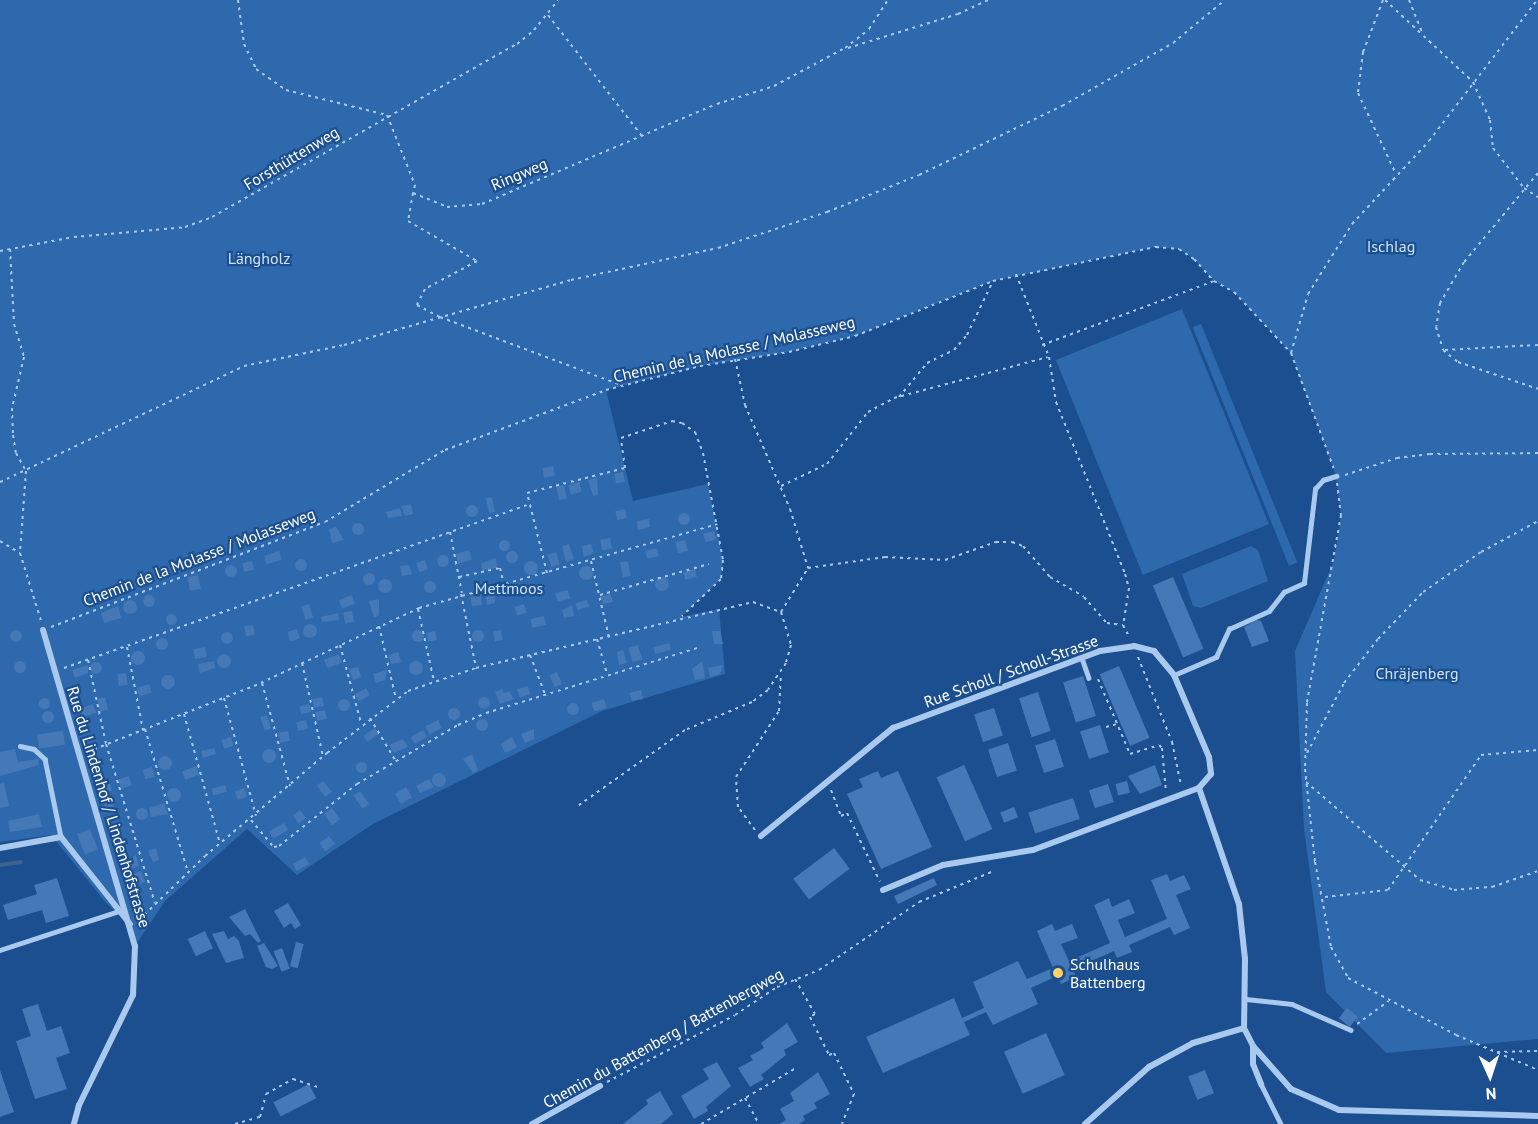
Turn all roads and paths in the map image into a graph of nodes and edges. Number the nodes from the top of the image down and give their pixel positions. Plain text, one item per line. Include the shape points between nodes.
1 (238, 0) edge
2 (558, 0) edge
3 (888, 0) edge
4 (988, 0) edge
5 (1225, 0) edge
6 (1384, 0) edge
7 (1409, 0) edge
8 (1537, 0) edge
9 (548, 15) junction
10 (1423, 35) junction
11 (845, 48) junction
12 (1473, 82) junction
13 (387, 115) junction
14 (643, 137) junction
15 (1538, 172) edge
16 (1397, 175) junction
17 (1524, 188) junction
18 (413, 193) junction
19 (1538, 197) edge
20 (10, 248) junction
21 (0, 251) edge
22 (1016, 274) junction
23 (993, 281) junction
24 (1214, 281) junction
25 (440, 317) junction
26 (1041, 345) junction
27 (1538, 345) edge
28 (1443, 350) junction
29 (1291, 353) junction
30 (1049, 357) junction
31 (735, 359) junction
32 (621, 385) junction
33 (1538, 389) edge
34 (899, 397) junction
35 (1538, 453) edge
36 (26, 471) junction
37 (1336, 476) junction
38 (0, 482) edge
39 (781, 486) junction
40 (528, 505) junction
41 (1538, 521) edge
42 (717, 524) junction
43 (450, 531) junction
44 (0, 541) edge
45 (20, 553) junction
46 (591, 561) junction
47 (709, 564) dead end
48 (808, 568) junction
49 (547, 573) junction
50 (459, 577) junction
51 (504, 585) junction
52 (462, 594) junction
53 (600, 595) junction
54 (418, 609) junction
55 (781, 612) junction
56 (680, 618) junction
57 (1123, 625) junction
58 (379, 626) junction
59 (43, 630) junction
60 (609, 637) junction
61 (597, 639) junction
62 (340, 645) junction
63 (127, 646) junction
64 (1134, 646) junction
65 (700, 647) dead end
66 (530, 655) junction
67 (1082, 657) junction
68 (88, 660) junction
69 (302, 663) junction
70 (476, 668) junction
71 (54, 672) junction
72 (780, 673) junction
73 (607, 674) junction
74 (1174, 675) junction
75 (1091, 676) joint
76 (434, 681) junction
77 (262, 682) junction
78 (546, 694) junction
79 (224, 698) junction
80 (396, 699) junction
81 (184, 714) junction
82 (370, 717) junction
83 (361, 724) junction
84 (1117, 724) junction
85 (1106, 727) dead end
86 (144, 730) junction
87 (106, 744) junction
88 (20, 746) dead end
89 (1538, 750) edge
90 (79, 755) junction
91 (323, 756) junction
92 (395, 759) junction
93 (1306, 759) junction
94 (827, 780) junction
95 (1306, 782) junction
96 (290, 786) junction
97 (1199, 788) junction
98 (1182, 794) junction
99 (1166, 800) junction
100 (579, 805) dead end
101 (256, 816) junction
102 (251, 820) junction
103 (761, 836) joint
104 (61, 837) junction
105 (220, 844) junction
106 (0, 848) edge
107 (1406, 869) junction
108 (994, 871) dead end
109 (1538, 871) edge
110 (188, 872) junction
111 (884, 890) joint
112 (1324, 897) junction
113 (155, 903) junction
114 (119, 911) junction
115 (132, 927) junction
116 (0, 951) edge
117 (795, 979) junction
118 (1246, 999) junction
119 (1389, 1001) junction
120 (1244, 1028) junction
121 (1351, 1030) joint
122 (1253, 1046) junction
123 (1538, 1051) edge
124 (1494, 1052) junction
125 (796, 1068) dead end
126 (1538, 1070) edge
127 (1261, 1083) joint
128 (600, 1086) joint
129 (320, 1088) dead end
130 (745, 1098) junction
131 (1538, 1116) edge
132 (74, 1124) edge
133 (235, 1124) edge
134 (532, 1124) edge
135 (701, 1124) edge
136 (759, 1124) edge
137 (842, 1124) edge
138 (1085, 1124) edge
139 (1281, 1124) edge

1 - 13 path via 244,44 256,69 271,83 323,101
2 - 9 path, Forsthüttenweg
3 - 11 path, Ringweg via 869,28
4 - 11 path via 958,14
5 - 25 path via 1173,42 1062,106 919,175 827,212 718,248 571,280
6 - 10 path
6 - 16 path via 1363,52 1358,93
7 - 10 path
8 - 12 path
9 - 13 path, Forsthüttenweg via 517,44
9 - 14 path
10 - 12 path
11 - 14 path, Ringweg via 774,86 717,104
12 - 16 path via 1429,141
12 - 17 path via 1490,120 1493,148
13 - 18 path via 416,184
13 - 20 path, Forsthüttenweg via 196,224
14 - 18 path, Ringweg via 482,204 447,207
15 - 17 path
16 - 29 path via 1352,224 1308,294
17 - 19 path
17 - 28 path via 1464,262 1440,303 1436,327
18 - 25 path via 408,222 477,261 425,289 417,305
20 - 21 path, Forsthüttenweg
20 - 36 path via 14,324 24,357 12,408 13,435 16,453
22 - 23 path, Chemin de la Molasse / Molasseweg
22 - 24 path, Chemin de la Molasse / Molasseweg via 1156,248 1179,249
22 - 26 path
23 - 31 path, Chemin de la Molasse / Molasseweg via 855,336 789,352
23 - 34 path via 967,335 954,350 927,363
24 - 26 path
24 - 29 path, Chemin de la Molasse / Molasseweg via 1234,292
25 - 32 path
25 - 36 path via 219,375
26 - 30 path
27 - 28 path
28 - 33 path via 1458,362
29 - 37 path, Chemin de la Molasse / Molasseweg
30 - 34 path
30 - 57 path via 1056,402 1129,588
31 - 32 path, Chemin de la Molasse / Molasseweg
31 - 39 path via 745,405
32 - 59 path, Chemin de la Molasse / Molasseweg via 445,450 325,522
34 - 39 path via 868,412 827,464
35 - 37 path via 1430,454 1397,458
36 - 38 path
36 - 45 path
37 - 74 lane via 1323,480 1315,489 1304,583 1284,592 1269,611 1229,629 1216,657
37 - 93 path, Chemin de la Molasse / Molasseweg via 1341,515 1307,703
39 - 48 path
40 - 42 path via 527,493 625,468 621,438 672,421 695,432
40 - 43 path
40 - 49 path
41 - 93 path via 1481,552 1416,599 1344,683
42 - 46 path
42 - 56 path via 723,560 721,579
43 - 50 path
43 - 63 path
44 - 45 path
45 - 59 path
46 - 49 path
46 - 53 path
47 - 53 path
48 - 55 path
48 - 57 path via 885,557 945,560 996,542 1012,542 1023,546 1050,577 1084,597 1107,623
49 - 51 path
50 - 51 path via 500,568
50 - 52 path
51 - 52 path
52 - 54 path
52 - 70 path
53 - 60 path
54 - 58 path
54 - 76 path
55 - 56 path via 753,602
55 - 72 path via 790,645
56 - 60 path
57 - 64 path
58 - 62 path
58 - 80 path
59 - 71 street, Rue du Lindenhof / Lindenhofstrasse
60 - 61 path
61 - 66 path
61 - 73 path
62 - 69 path
62 - 83 path
63 - 68 path
63 - 86 path
64 - 67 street, Rue Scholl / Scholl-Strasse
64 - 74 street via 1154,651
64 - 98 path via 1172,742
65 - 73 path
66 - 70 path
66 - 78 path
67 - 75 lane
67 - 94 street, Rue Scholl / Scholl-Strasse via 893,728
68 - 71 path
68 - 87 path
69 - 77 path
69 - 91 path
70 - 76 path
71 - 90 street, Rue du Lindenhof / Lindenhofstrasse
72 - 100 path via 768,690 752,702 685,730
72 - 103 path via 783,690 779,711 735,783 738,807
73 - 78 path
74 - 97 street via 1209,758 1211,774
75 - 84 path
76 - 80 path
77 - 79 path
77 - 96 path
78 - 92 path via 486,712
79 - 81 path
79 - 101 path
80 - 82 path
81 - 86 path
81 - 105 path
82 - 83 path
82 - 92 path
83 - 91 path
84 - 85 path
84 - 99 path via 1130,754 1161,746
86 - 87 path
86 - 110 path
87 - 90 path
87 - 113 path
88 - 104 lane via 34,749 45,759
89 - 107 path via 1481,755
90 - 115 street, Rue du Lindenhof / Lindenhofstrasse
91 - 96 path
92 - 102 path via 279,846 274,847 264,838
93 - 95 path, Chemin de la Molasse / Molasseweg
94 - 103 street, Rue Scholl / Scholl-Strasse
94 - 111 path via 841,816 847,813
95 - 107 path
95 - 112 path, Chemin de la Molasse / Molasseweg
96 - 101 path
97 - 98 street
97 - 118 street via 1239,904
98 - 99 street
99 - 111 street via 1033,850 943,865
101 - 102 path
102 - 105 path
104 - 106 street
104 - 114 street
105 - 110 path
107 - 109 path via 1419,880 1454,890 1492,887
107 - 112 path via 1388,890
108 - 117 path, Chemin du Battenberg / Battenbergweg via 919,902 819,970
110 - 113 path
112 - 119 path, Chemin de la Molasse / Molasseweg via 1331,947 1348,978
113 - 115 path
114 - 115 street
114 - 116 lane
115 - 132 street, Rue du Lindenhof / Lindenhofstrasse via 133,995 79,1105
117 - 128 path, Chemin du Battenberg / Battenbergweg
117 - 137 path via 815,1014 810,1017 829,1055 834,1053 854,1094
118 - 120 street
118 - 121 lane via 1292,1004
119 - 121 path via 1368,1013
119 - 124 path, Chemin de la Molasse / Molasseweg
120 - 122 street
120 - 138 street via 1193,1043 1149,1067
122 - 127 street via 1253,1064
122 - 131 street via 1291,1089 1339,1110
123 - 124 path
124 - 126 path, Chemin de la Molasse / Molasseweg
125 - 130 path
127 - 139 lane
128 - 134 street, Chemin du Battenberg / Battenbergweg
129 - 133 path via 293,1079 266,1094 260,1117
130 - 135 path
130 - 136 path

